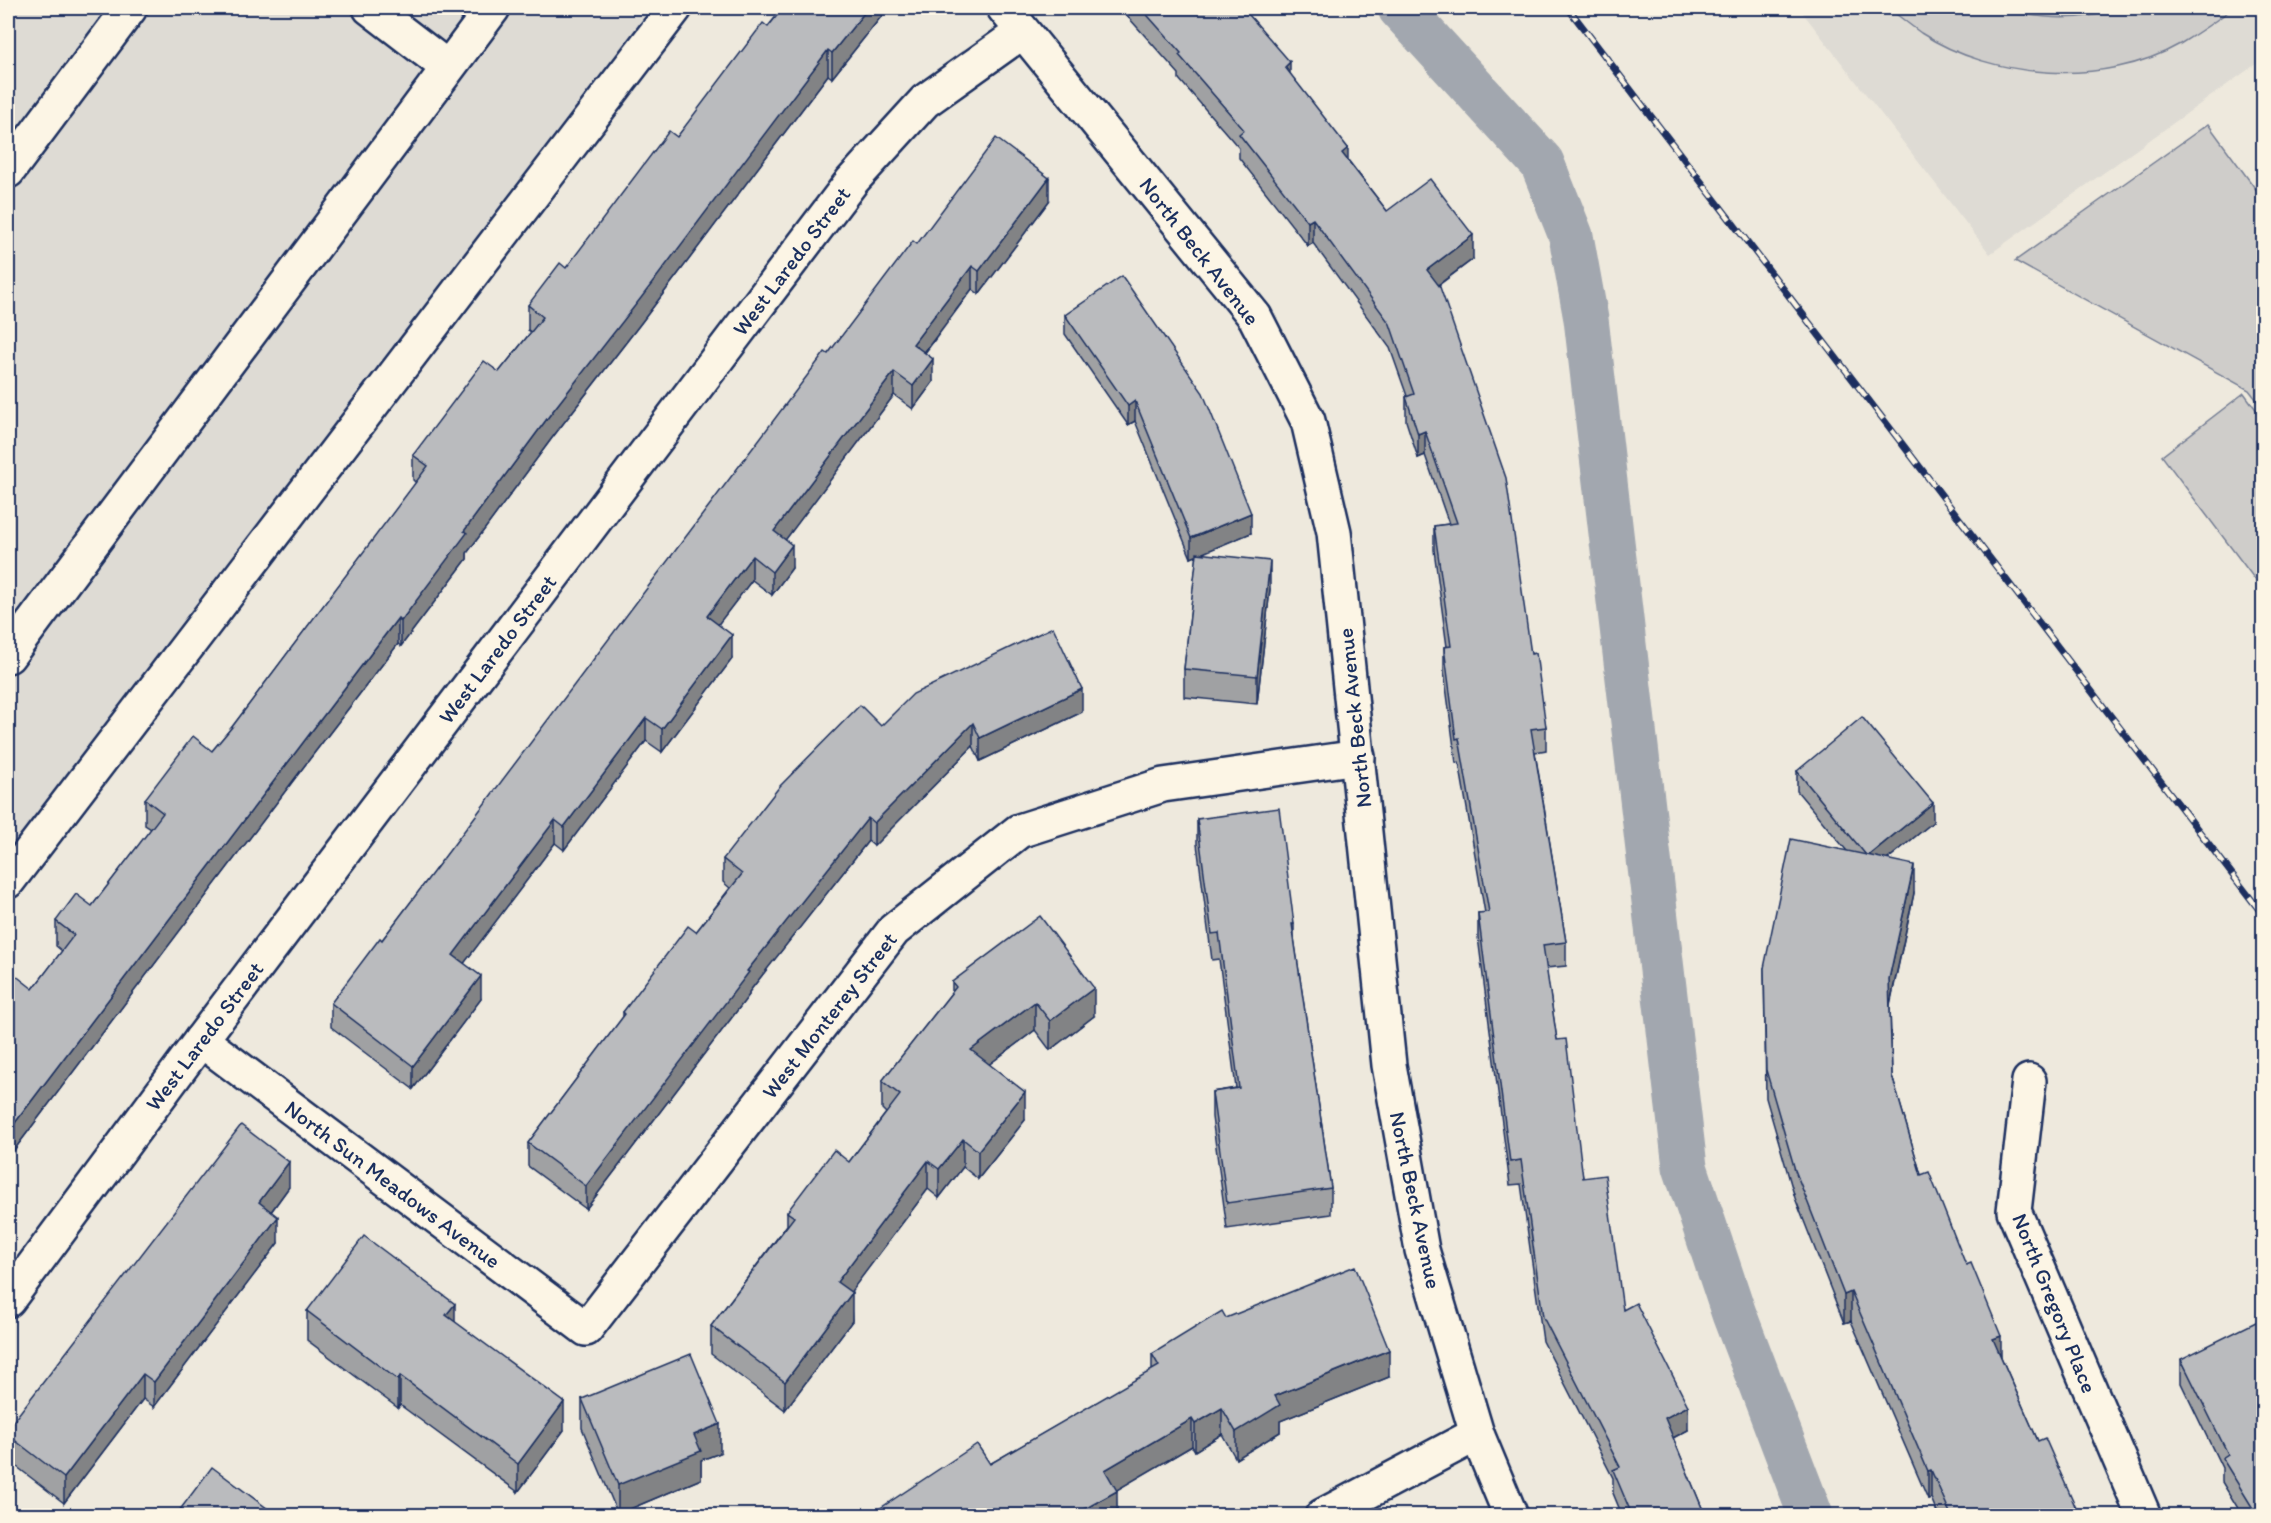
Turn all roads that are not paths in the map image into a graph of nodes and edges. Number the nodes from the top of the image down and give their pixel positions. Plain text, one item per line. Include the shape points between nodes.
1 (130, 8) edge
2 (370, 8) edge
3 (493, 8) edge
4 (675, 8) edge
5 (1013, 20) edge
6 (447, 66) junction
7 (8, 171) edge
8 (8, 656) edge
9 (1358, 757) junction
10 (8, 882) edge
11 (201, 1040) junction
12 (2029, 1081) dead end
13 (8, 1300) edge
14 (586, 1329) joint
15 (1477, 1434) junction
16 (1322, 1515) edge
17 (1511, 1515) edge
18 (2144, 1515) edge

1 - 7 street
2 - 6 street
3 - 6 street
4 - 10 street
5 - 9 street, North Beck Avenue via 1255,317 1308,421 1334,532
5 - 11 street, West Laredo Street via 926,101 852,181
6 - 8 street
9 - 14 street, West Monterey Street via 1163,785 1019,831 894,930
9 - 15 street, North Beck Avenue via 1391,1076 1422,1250
11 - 13 street, West Laredo Street
11 - 14 street, North Sun Meadows Avenue
12 - 18 street, North Gregory Place via 2014,1211
15 - 16 street
15 - 17 street, North Beck Avenue

